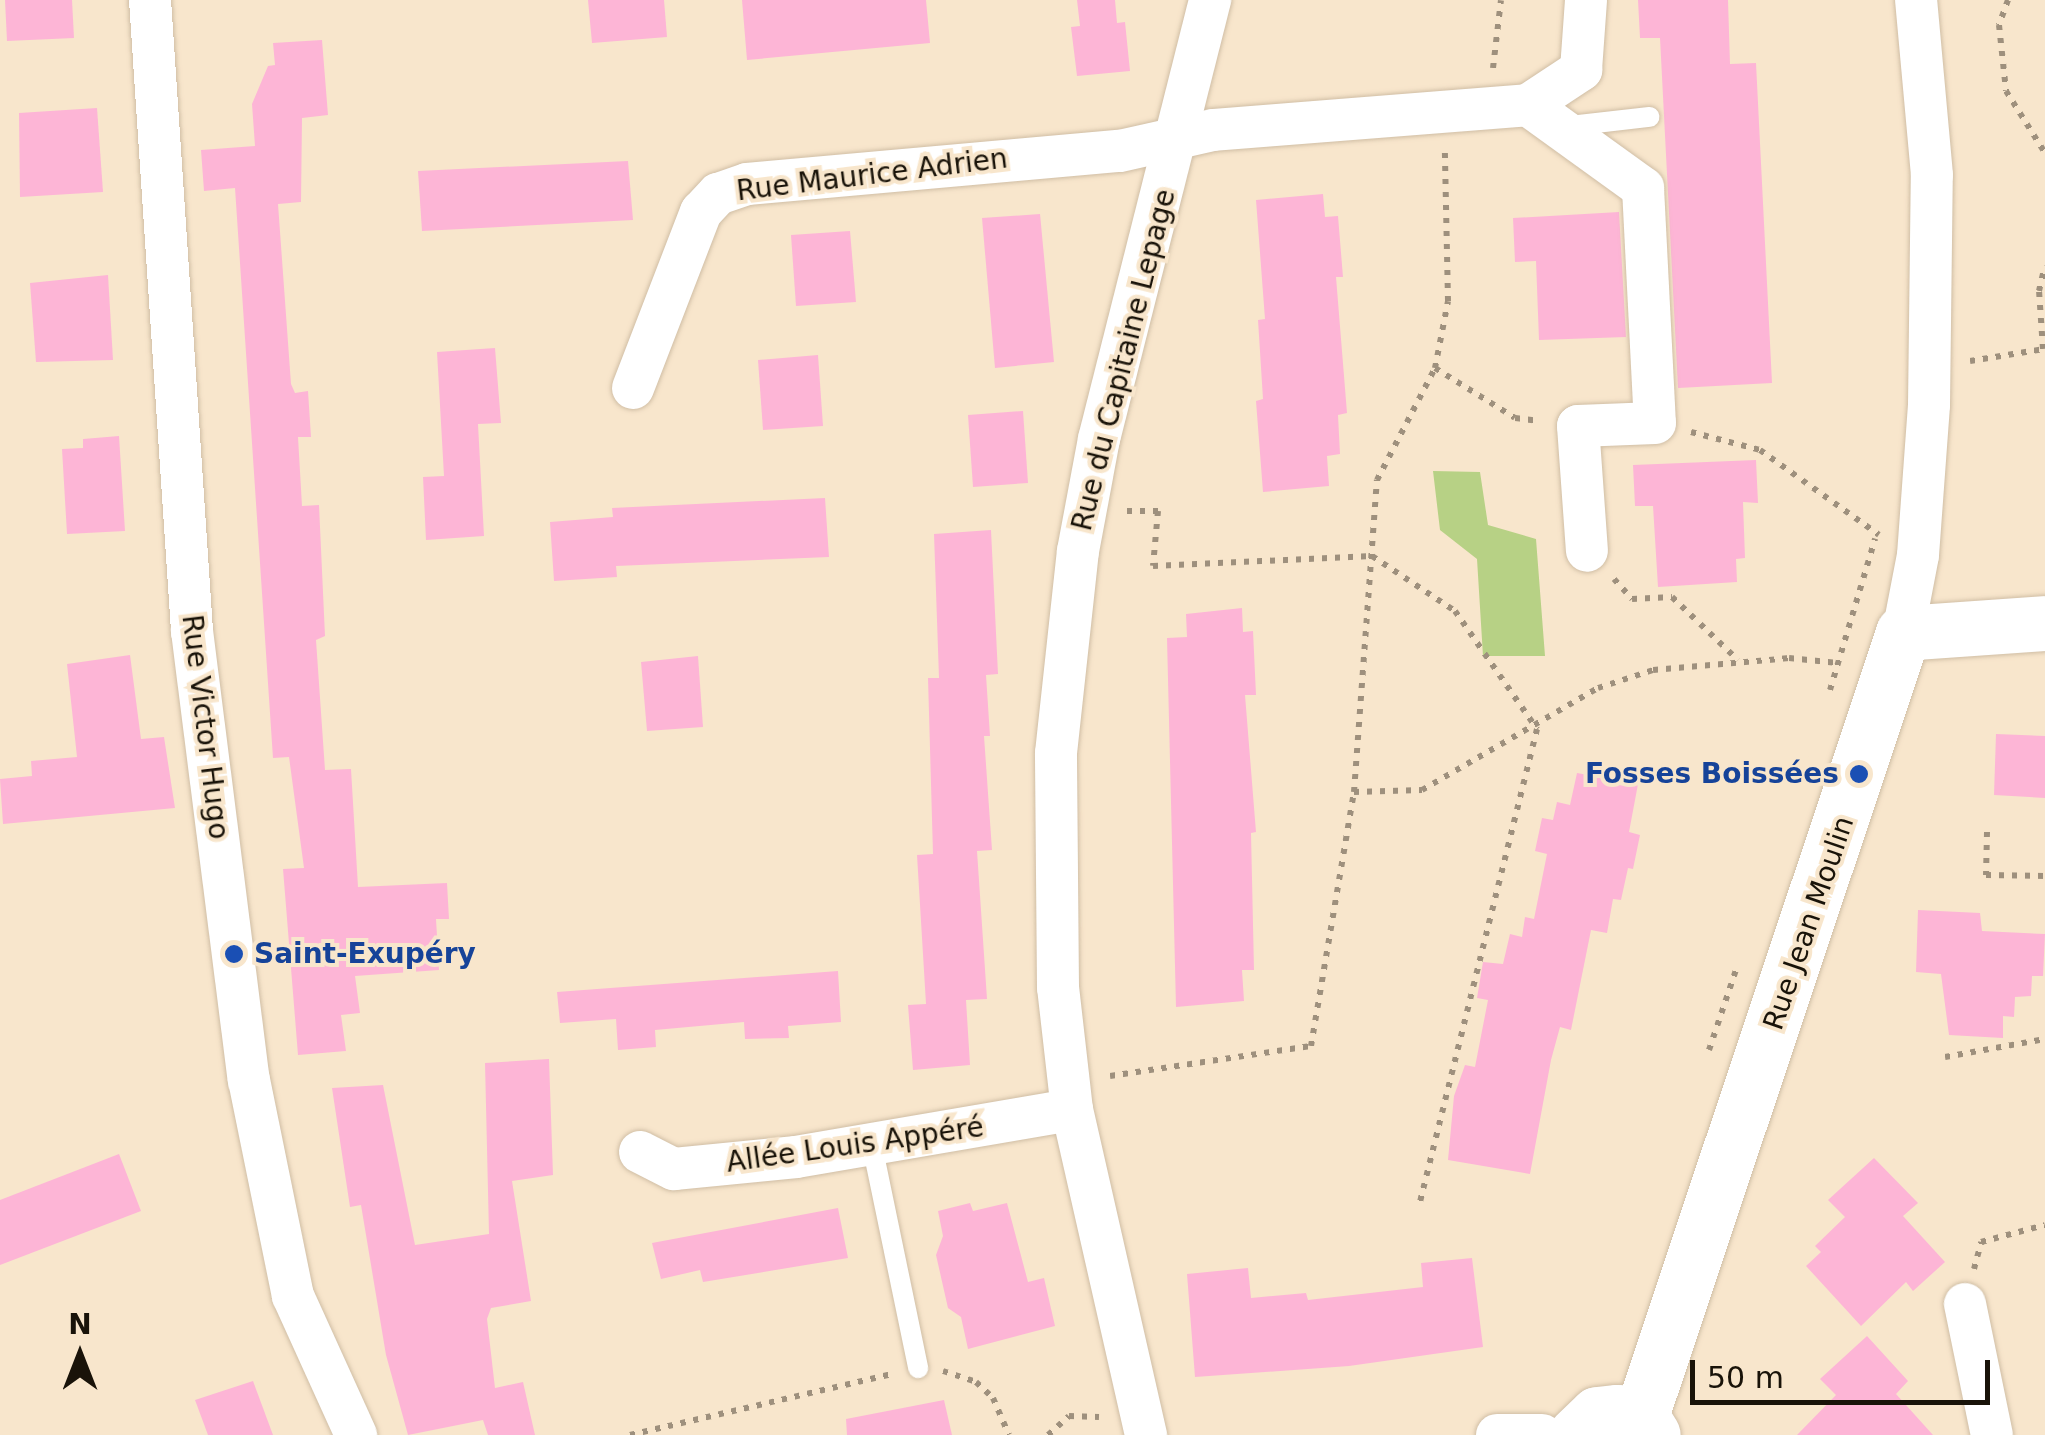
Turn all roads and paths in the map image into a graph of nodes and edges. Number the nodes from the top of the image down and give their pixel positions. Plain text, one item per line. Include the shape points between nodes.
1 (150, 0) edge
2 (1210, 0) edge
3 (1501, 0) edge
4 (1586, 0) edge
5 (1916, 0) edge
6 (2008, 0) edge
7 (1444, 113) junction
8 (1525, 114) junction
9 (1649, 117) dead end
10 (1178, 138) junction
11 (2045, 153) edge
12 (2045, 266) edge
13 (2044, 349) edge
14 (1970, 361) dead end
15 (1435, 368) junction
16 (632, 388) dead end
17 (1655, 423) junction
18 (1578, 426) junction
19 (1086, 512) junction
20 (1879, 516) dead end
21 (1876, 534) junction
22 (1586, 550) joint
23 (1372, 556) junction
24 (2045, 623) edge
25 (1903, 633) junction
26 (1738, 660) junction
27 (1838, 663) junction
28 (1826, 704) dead end
29 (1537, 729) junction
30 (1354, 792) junction
31 (1987, 832) dead end
32 (2045, 876) edge
33 (1744, 949) dead end
34 (2045, 1039) edge
35 (1945, 1058) dead end
36 (1706, 1060) dead end
37 (1070, 1096) junction
38 (872, 1145) junction
39 (640, 1152) dead end
40 (1420, 1203) dead end
41 (2045, 1225) edge
42 (1965, 1304) joint
43 (918, 1368) junction
44 (1647, 1426) edge
45 (1143, 1427) edge
46 (356, 1435) edge
47 (630, 1435) edge
48 (1009, 1435) edge
49 (1048, 1435) edge
50 (1497, 1435) edge
51 (1542, 1435) edge
52 (1575, 1435) edge
53 (1992, 1435) edge

1 - 46 street, Rue Victor Hugo via 192,631 249,1080 292,1296
2 - 10 street, Rue du Capitaine Lepage
3 - 8 path
4 - 8 street via 1581,70
5 - 25 street, Rue Jean Moulin via 1932,175 1929,405 1918,554
6 - 11 path via 1999,25 2006,91
7 - 8 street, Rue Maurice Adrien
7 - 10 street, Rue Maurice Adrien
7 - 15 path via 1448,302
8 - 9 lane
8 - 17 street via 1643,188
10 - 16 street, Rue Maurice Adrien via 1120,151 747,184 718,194 701,212
10 - 19 street, Rue du Capitaine Lepage
12 - 13 path via 2039,291
13 - 14 path
15 - 18 path via 1515,418
15 - 23 path via 1377,480
17 - 18 street
17 - 21 path via 1760,450
18 - 22 street
19 - 23 path via 1158,511 1153,566
19 - 37 street, Rue du Capitaine Lepage via 1056,753 1058,988
20 - 21 path
21 - 27 path
22 - 26 path via 1632,600 1672,598
23 - 29 path via 1455,611
23 - 30 path
24 - 25 street
25 - 44 street, Rue Jean Moulin
26 - 27 path
26 - 29 path via 1653,670 1598,688
27 - 28 path
29 - 30 path via 1422,790
29 - 40 path
30 - 37 path via 1311,1046
31 - 32 path via 1986,875
33 - 36 path, Rue Jean Moulin
34 - 35 path
37 - 38 street, Allée Louis Appéré
37 - 45 street, Rue du Capitaine Lepage
38 - 39 street, Allée Louis Appéré via 674,1168
38 - 43 lane
41 - 42 path via 1981,1242
42 - 53 street
43 - 47 path
43 - 48 path via 976,1382 994,1398
44 - 52 street via 1597,1414
45 - 49 path via 1069,1416
50 - 51 street

